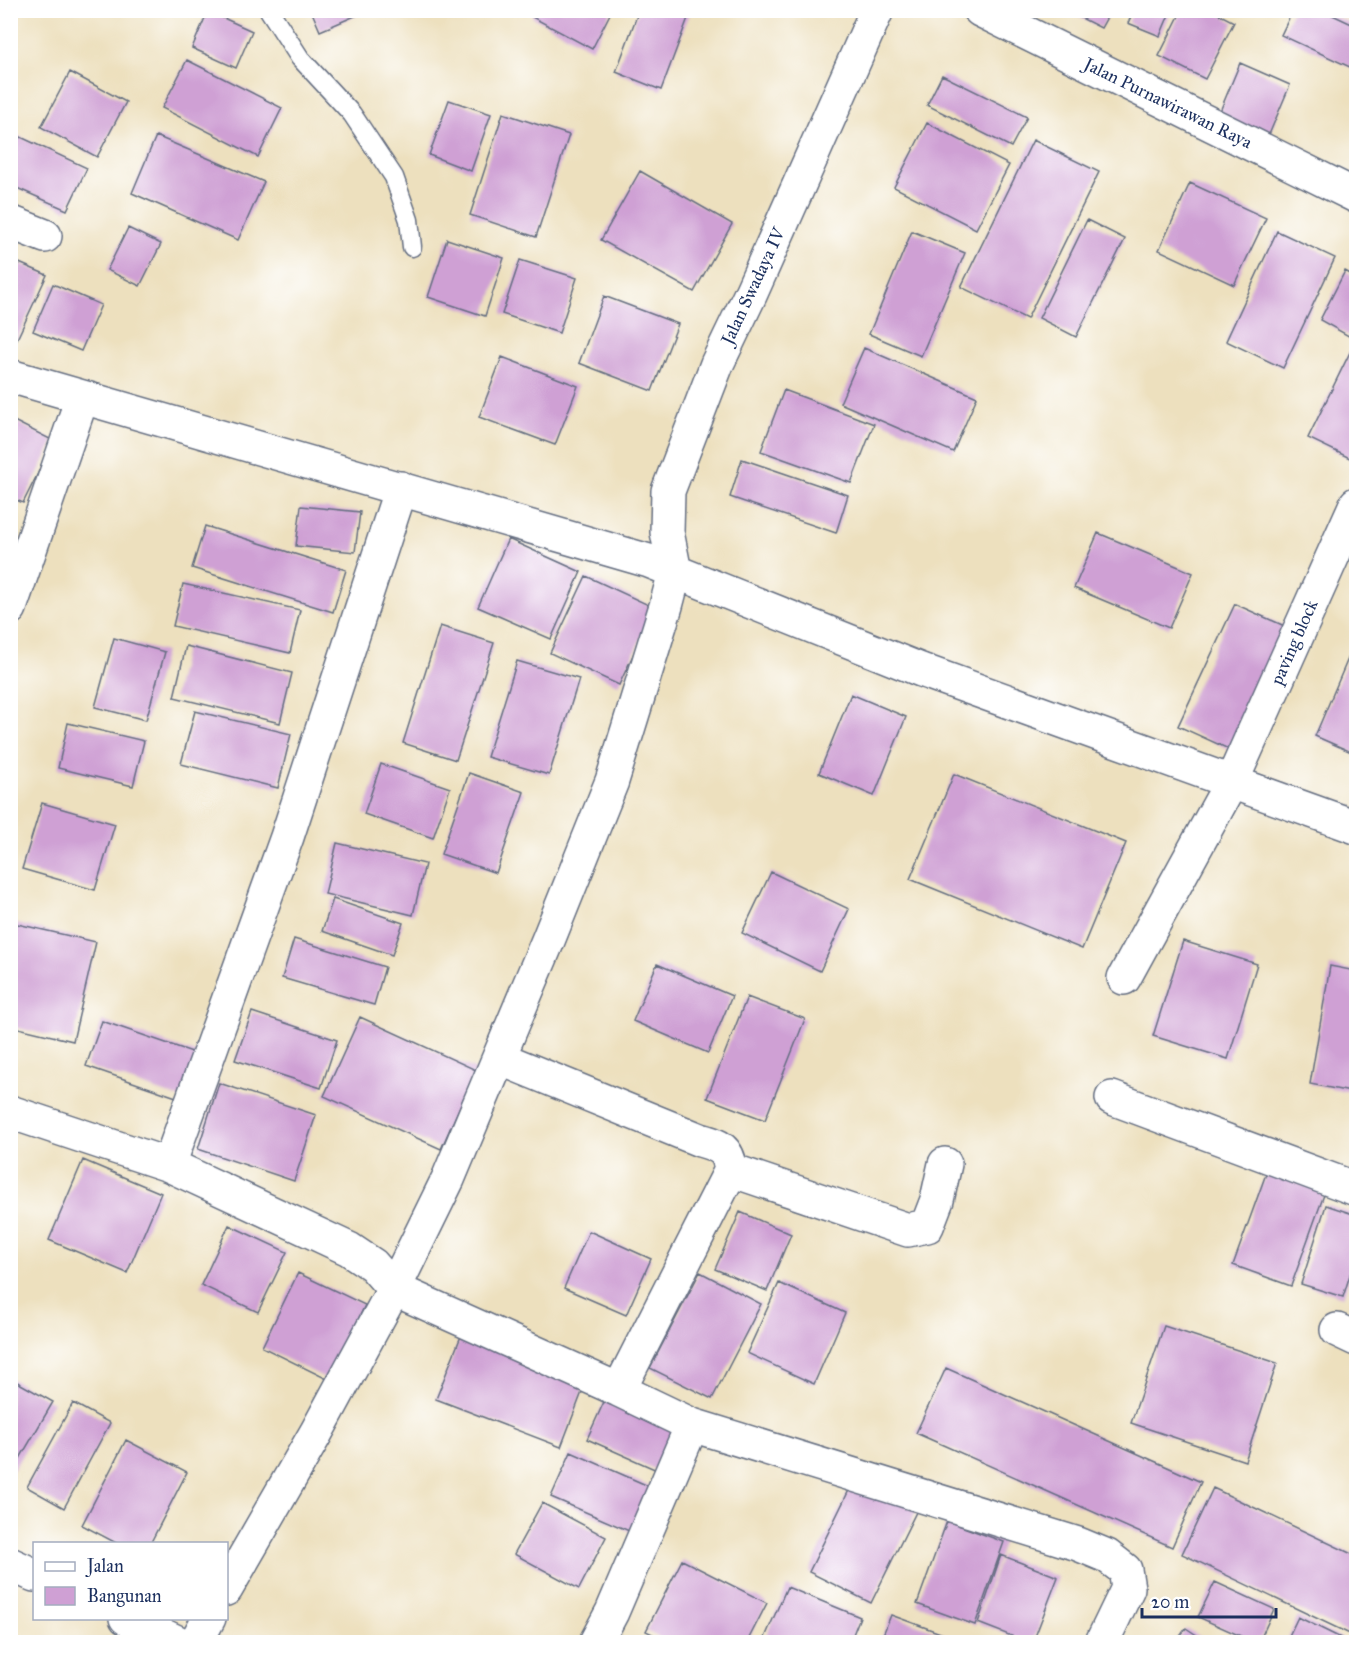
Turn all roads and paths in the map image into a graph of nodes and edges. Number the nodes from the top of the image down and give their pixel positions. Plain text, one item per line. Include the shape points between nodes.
1 (269, 10) edge
2 (877, 10) edge
3 (980, 10) edge
4 (1356, 196) edge
5 (10, 222) edge
6 (45, 236) dead end
7 (412, 247) dead end
8 (10, 376) edge
9 (82, 398) junction
10 (400, 488) junction
11 (1356, 504) edge
12 (675, 572) junction
13 (10, 608) edge
14 (1232, 781) junction
15 (1356, 827) edge
16 (1125, 978) dead end
17 (500, 1058) junction
18 (1112, 1098) dead end
19 (10, 1112) edge
20 (945, 1164) dead end
21 (169, 1165) junction
22 (731, 1170) junction
23 (1356, 1189) edge
24 (394, 1289) junction
25 (619, 1390) junction
26 (692, 1425) junction
27 (10, 1564) edge
28 (33, 1575) edge
29 (228, 1586) edge
30 (130, 1620) edge
31 (208, 1620) edge
32 (177, 1642) edge
33 (196, 1642) edge
34 (596, 1642) edge
35 (1102, 1642) edge

1 - 7 lane via 300,58 352,114 394,177 409,220
2 - 12 street, Jalan Swadaya IV via 717,364 668,491 667,532
3 - 4 street, Jalan Purnawirawan Raya
5 - 6 street
8 - 9 street
9 - 10 street
9 - 13 street
10 - 12 street
10 - 21 street via 287,837
11 - 14 street, paving block
12 - 14 street via 921,670
12 - 17 street via 612,781
14 - 15 street
14 - 16 street, paving block
17 - 22 street via 719,1146 729,1156
17 - 24 street via 448,1179
18 - 23 street
19 - 21 street
20 - 22 street via 927,1226 908,1230
21 - 24 street via 349,1250 373,1265
22 - 25 street
24 - 25 street
24 - 29 street
25 - 26 street
26 - 34 street
26 - 35 street via 1107,1556 1125,1570 1128,1588
27 - 28 street
30 - 32 street
31 - 33 street

